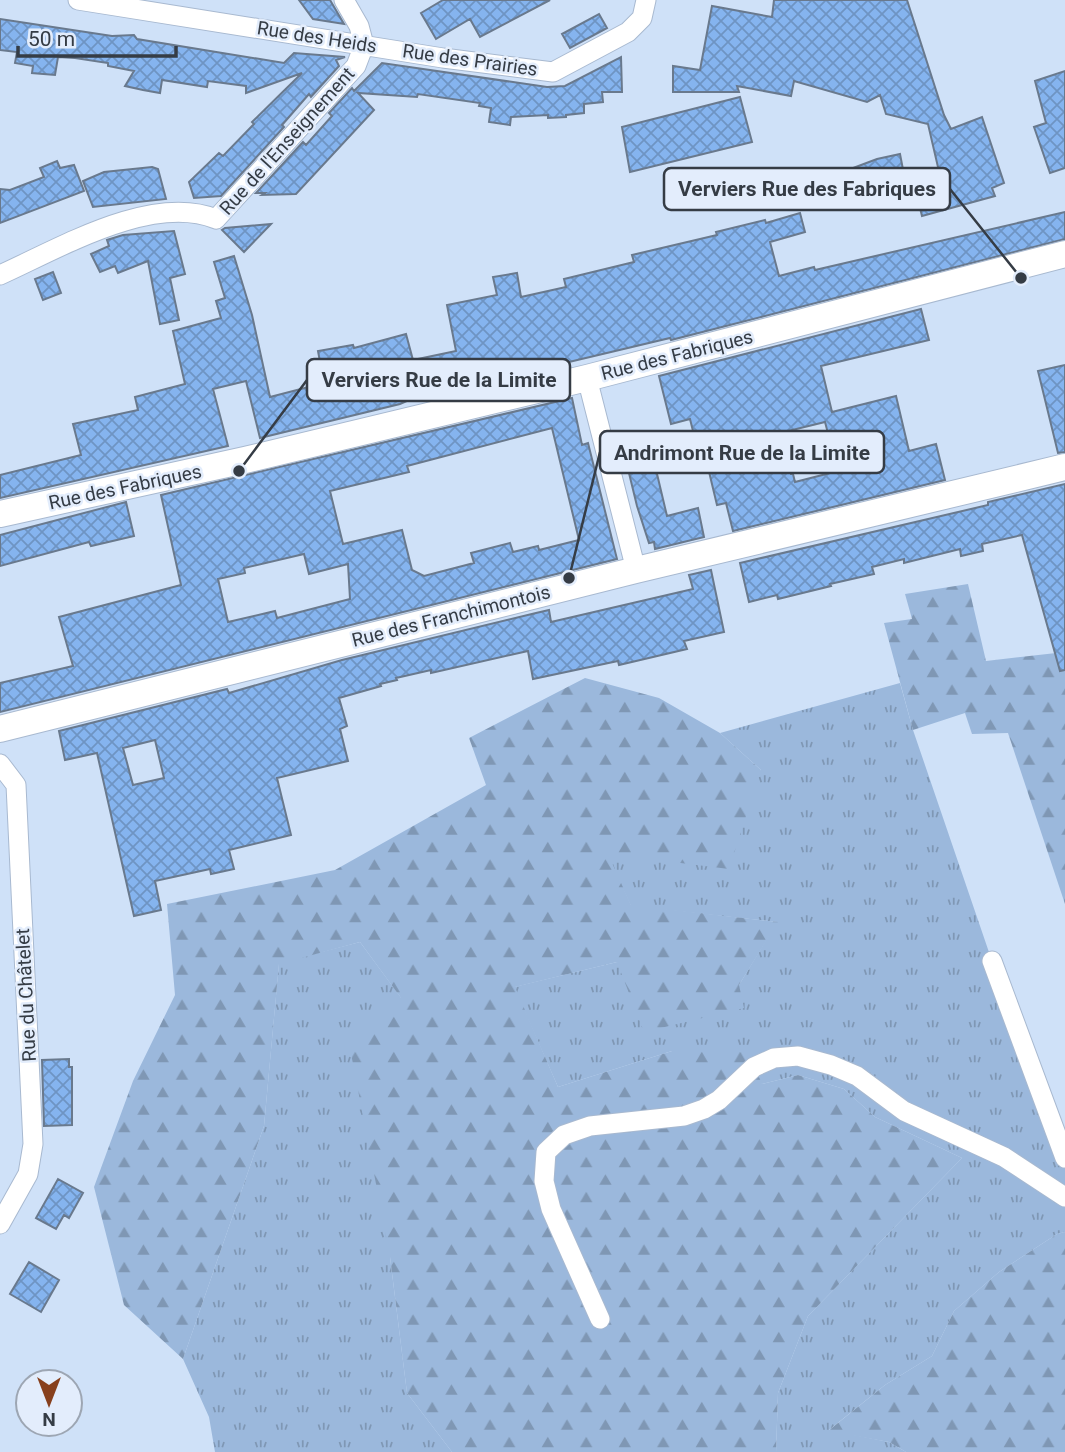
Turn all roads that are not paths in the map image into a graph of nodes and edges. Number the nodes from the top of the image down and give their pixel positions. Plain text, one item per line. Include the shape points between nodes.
1 (78, 0) edge
2 (344, 0) edge
3 (632, 0) edge
4 (644, 9) edge
5 (364, 45) junction
6 (389, 48) joint
7 (1065, 254) edge
8 (0, 275) edge
9 (587, 378) junction
10 (1065, 467) edge
11 (0, 514) edge
12 (636, 570) junction
13 (8, 727) edge
14 (0, 753) edge
15 (0, 764) edge
16 (992, 961) dead end
17 (1065, 1158) edge
18 (1065, 1197) edge
19 (0, 1224) edge
20 (600, 1319) dead end

1 - 5 street, Rue des Heids
2 - 5 street
3 - 4 street
4 - 6 street, Rue des Prairies via 628,32 553,72
5 - 6 street, Rue des Heids
5 - 8 street, Rue de l'Enseignement via 356,66 216,219 199,212 129,219
7 - 9 street, Rue des Fabriques
9 - 11 street, Rue des Fabriques
9 - 12 street
10 - 12 street, Rue des Franchimontois
12 - 13 street, Rue des Franchimontois
13 - 14 street
15 - 19 street, Rue du Châtelet via 16,785 33,1144 28,1174
16 - 17 street
18 - 20 street via 1004,1157 904,1111 857,1076 797,1056 774,1058 754,1067 704,1109 684,1116 590,1126 564,1135 546,1152 544,1181 551,1209

